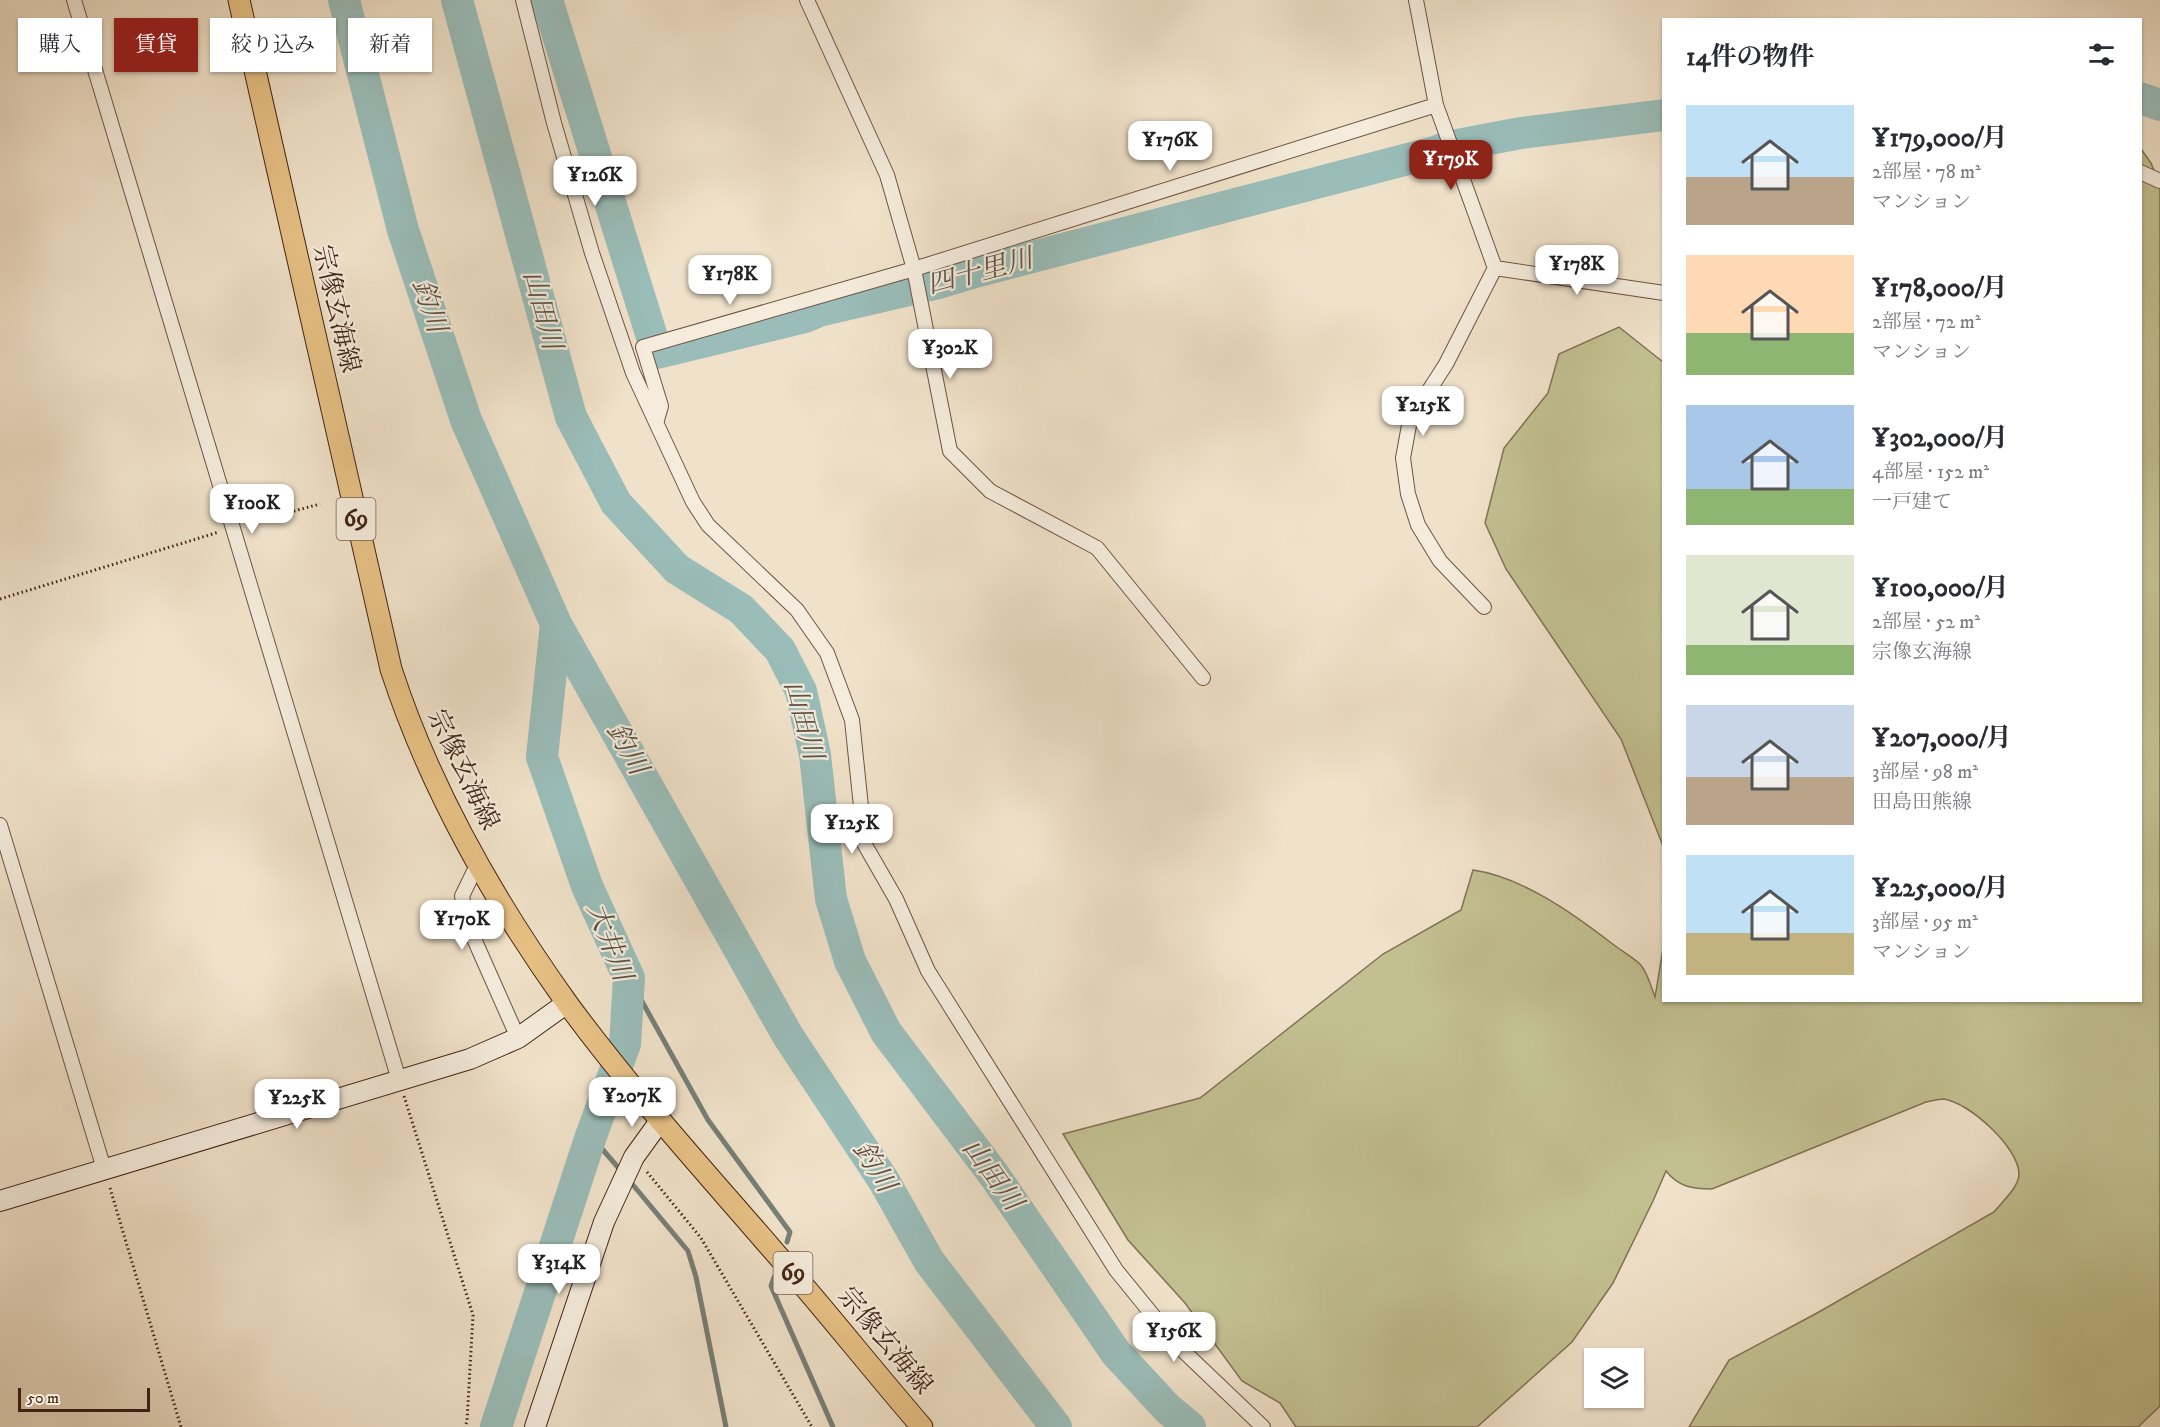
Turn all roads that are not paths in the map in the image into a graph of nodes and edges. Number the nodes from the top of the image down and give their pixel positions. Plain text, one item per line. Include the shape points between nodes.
1 (74, 0) edge
2 (239, 0) edge
3 (523, 0) edge
4 (807, 0) edge
5 (1416, 0) edge
6 (1436, 105) junction
7 (2142, 173) edge
8 (2160, 181) edge
9 (1495, 268) junction
10 (914, 269) junction
11 (1662, 293) edge
12 (657, 420) junction
13 (1484, 607) dead end
14 (1203, 678) dead end
15 (0, 825) edge
16 (478, 863) junction
17 (567, 1003) junction
18 (518, 1038) junction
19 (399, 1080) junction
20 (660, 1121) junction
21 (104, 1169) junction
22 (0, 1201) edge
23 (535, 1427) edge
24 (922, 1427) edge
25 (1263, 1427) edge

1 - 19 street
2 - 16 main road, 宗像玄海線 / 69 via 391,669 422,754
3 - 12 street via 592,253 633,373
4 - 10 street via 886,175
5 - 6 street
6 - 9 street
6 - 10 street
7 - 8 street
9 - 11 street
9 - 13 street via 1446,364 1410,420 1404,458 1408,494 1418,525 1440,561
10 - 12 street via 643,347 661,406
10 - 14 street via 950,451 990,491 1097,548
12 - 25 street via 693,502 708,525 797,610 827,653 852,720 865,846 896,899 928,970 1116,1270 1177,1345
15 - 21 street
16 - 17 main road, 宗像玄海線 / 69
16 - 18 street via 462,896 467,923
17 - 18 street
17 - 20 main road, 宗像玄海線 / 69
18 - 19 street via 470,1059
19 - 21 street
20 - 23 street via 634,1157 604,1222
20 - 24 main road, 宗像玄海線 / 69
21 - 22 street

